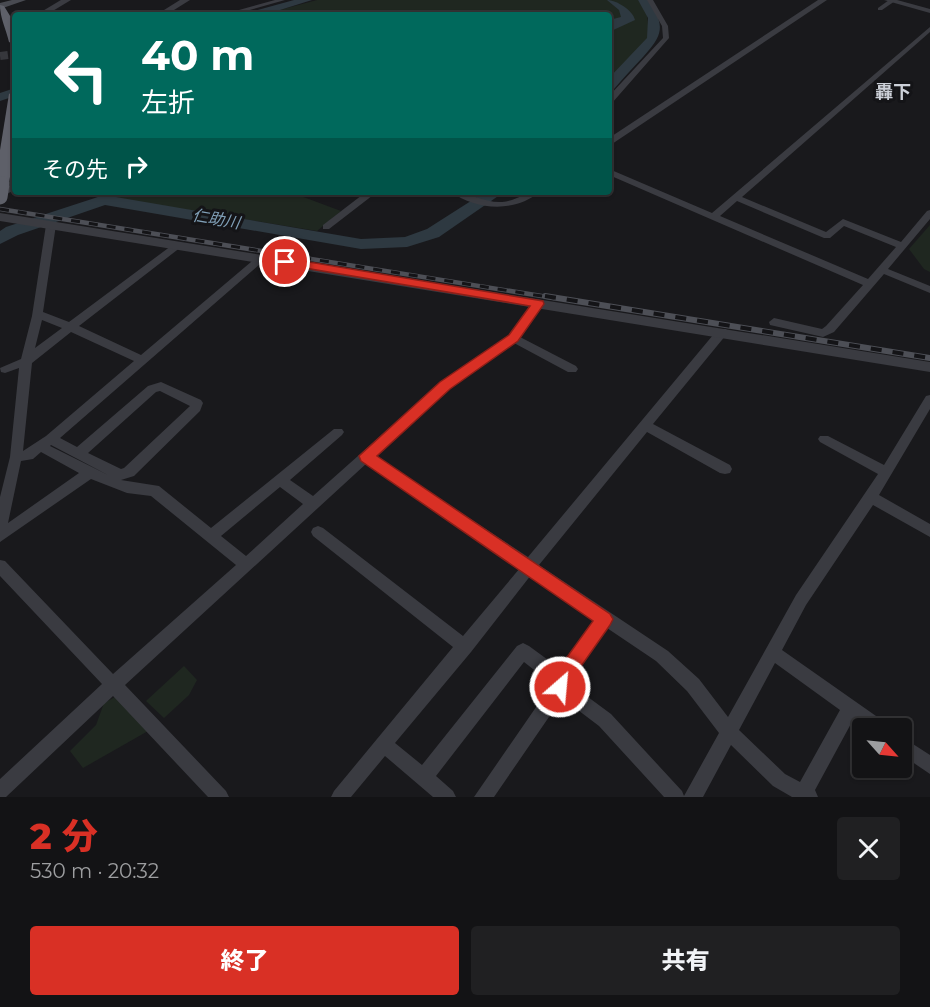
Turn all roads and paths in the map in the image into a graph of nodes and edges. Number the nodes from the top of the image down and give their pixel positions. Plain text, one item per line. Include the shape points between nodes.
1 (22, 0) edge
2 (68, 0) edge
3 (186, 0) edge
4 (282, 0) edge
5 (650, 0) edge
6 (824, 0) edge
7 (890, 1) edge
8 (0, 7) edge
9 (880, 9) dead end
10 (930, 11) edge
11 (46, 12) edge
12 (165, 12) edge
13 (236, 12) edge
14 (930, 29) edge
15 (12, 30) edge
16 (612, 99) edge
17 (12, 119) edge
18 (612, 141) edge
19 (612, 173) edge
20 (4, 190) edge
21 (368, 195) edge
22 (466, 195) edge
23 (529, 195) edge
24 (735, 197) junction
25 (930, 213) edge
26 (714, 216) junction
27 (0, 217) edge
28 (51, 225) junction
29 (326, 228) dead end
30 (178, 245) junction
31 (903, 246) junction
32 (262, 258) junction
33 (882, 270) junction
34 (870, 285) junction
35 (930, 290) edge
36 (538, 304) junction
37 (37, 316) junction
38 (774, 322) dead end
39 (71, 328) junction
40 (722, 332) junction
41 (513, 338) junction
42 (141, 359) junction
43 (26, 361) junction
44 (930, 368) edge
45 (5, 369) dead end
46 (572, 369) dead end
47 (930, 399) edge
48 (645, 426) junction
49 (338, 432) dead end
50 (824, 439) dead end
51 (45, 442) junction
52 (79, 453) junction
53 (366, 456) junction
54 (16, 457) junction
55 (725, 469) dead end
56 (886, 472) junction
57 (89, 473) junction
58 (280, 480) junction
59 (870, 497) junction
60 (313, 504) junction
61 (2, 508) edge
62 (0, 526) edge
63 (930, 531) edge
64 (318, 532) dead end
65 (0, 536) edge
66 (211, 536) junction
67 (247, 565) junction
68 (0, 566) edge
69 (530, 567) junction
70 (604, 619) junction
71 (465, 647) junction
72 (772, 652) junction
73 (561, 683) junction
74 (114, 684) junction
75 (850, 708) junction
76 (864, 718) edge
77 (728, 730) junction
78 (384, 744) junction
79 (912, 752) edge
80 (930, 765) edge
81 (424, 777) junction
82 (0, 791) edge
83 (806, 795) edge
84 (220, 797) edge
85 (340, 797) edge
86 (447, 797) edge
87 (483, 797) edge
88 (676, 797) edge
89 (693, 797) edge

1 - 8 main road
2 - 11 street
3 - 12 street
4 - 13 street
5 - 16 street via 665,26 666,38
6 - 18 street
7 - 9 street
7 - 10 street
8 - 15 highway
14 - 24 street
17 - 20 highway
19 - 26 street
21 - 29 street
22 - 23 street via 502,206
24 - 26 street
24 - 31 street via 827,236 843,222
25 - 31 street
26 - 34 street
27 - 28 street
28 - 30 street
28 - 37 street
30 - 32 street
30 - 39 street
31 - 33 street
32 - 36 street
32 - 42 street
33 - 34 street
33 - 35 street
34 - 38 street via 824,333
36 - 40 street
36 - 41 street
37 - 39 street
37 - 43 street
39 - 42 street
39 - 43 street
40 - 44 street
40 - 48 street
41 - 46 street
41 - 53 street via 445,385
42 - 51 street
43 - 45 street
43 - 54 street
47 - 56 street
48 - 55 street
48 - 69 street
49 - 58 street
50 - 56 street
51 - 52 street
51 - 54 street via 28,455
51 - 57 street
52 - 52 street via 120,475 129,472 197,403 160,386 152,389
53 - 60 street
53 - 69 street
54 - 61 street
56 - 59 street
57 - 65 street
57 - 66 street via 141,492 153,490
58 - 60 street
58 - 66 street
59 - 63 street
59 - 72 street via 801,600
60 - 67 street
61 - 62 street
64 - 71 street
66 - 67 street
67 - 74 street
68 - 74 street
69 - 70 street
69 - 71 street
70 - 73 street
70 - 77 street via 662,656 693,685
71 - 78 street
72 - 75 street
72 - 77 street
73 - 81 street via 523,651
73 - 87 street
73 - 88 street via 605,720
74 - 82 street
74 - 84 street
75 - 76 street
75 - 83 street
77 - 83 street via 779,780
77 - 89 street
78 - 81 street
78 - 85 street
79 - 80 street
81 - 86 street

